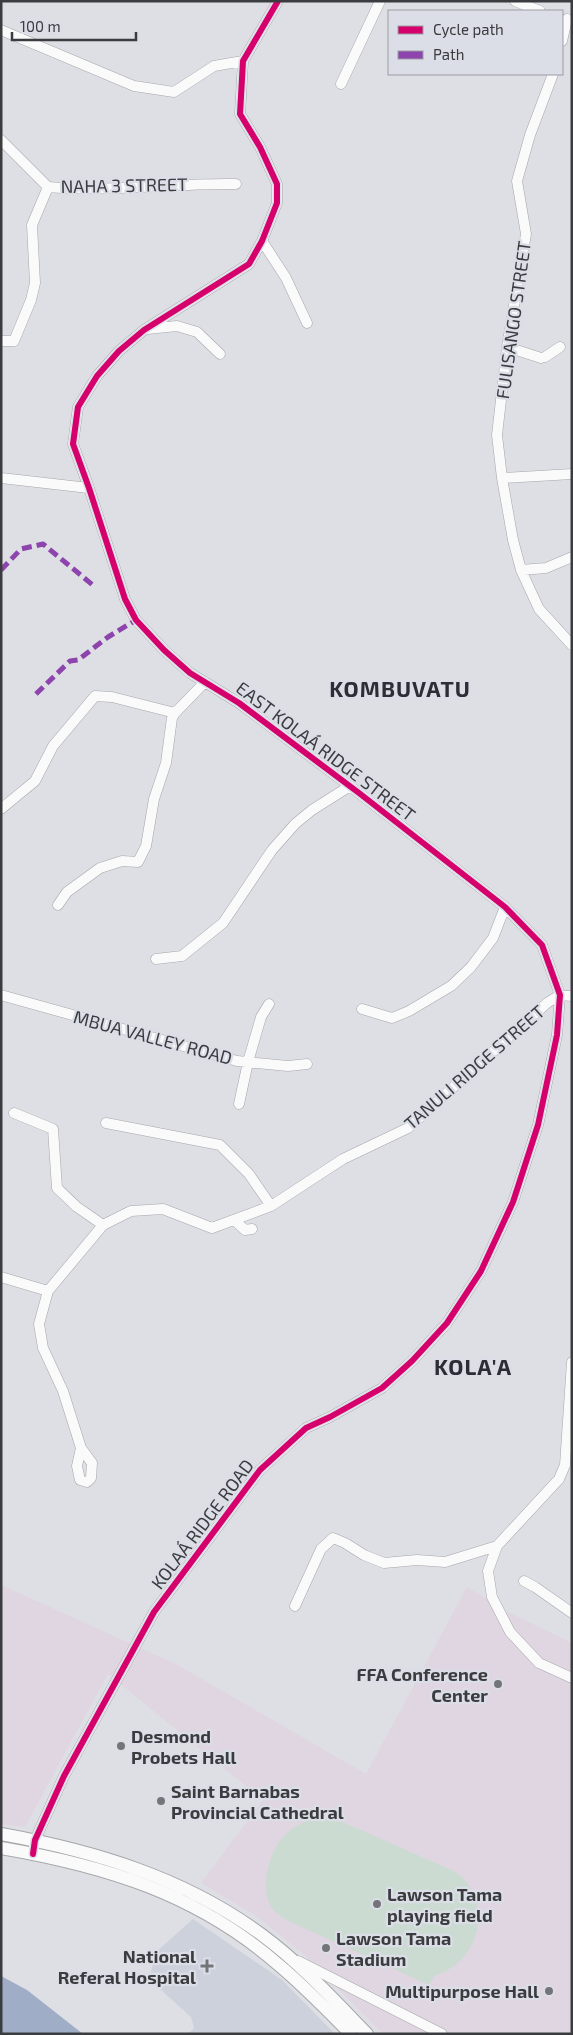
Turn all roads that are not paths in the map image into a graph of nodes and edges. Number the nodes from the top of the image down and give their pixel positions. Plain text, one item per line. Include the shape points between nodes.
1 (278, 1) edge
2 (380, 1) edge
3 (516, 1) edge
4 (538, 10) edge
5 (567, 19) edge
6 (1, 30) edge
7 (563, 37) edge
8 (242, 61) junction
9 (553, 75) edge
10 (341, 84) dead end
11 (1, 140) edge
12 (236, 184) dead end
13 (48, 186) junction
14 (262, 241) junction
15 (307, 323) dead end
16 (144, 330) junction
17 (1, 341) edge
18 (507, 347) junction
19 (560, 347) dead end
20 (220, 354) dead end
21 (572, 474) edge
22 (1, 478) edge
23 (502, 478) junction
24 (89, 488) junction
25 (572, 557) edge
26 (521, 570) junction
27 (572, 645) edge
28 (205, 682) junction
29 (175, 713) junction
30 (350, 786) junction
31 (1, 810) edge
32 (58, 905) dead end
33 (506, 907) junction
34 (156, 958) dead end
35 (1, 995) edge
36 (560, 995) junction
37 (572, 996) edge
38 (269, 1004) dead end
39 (362, 1009) dead end
40 (248, 1062) junction
41 (307, 1064) dead end
42 (239, 1104) dead end
43 (14, 1113) dead end
44 (106, 1123) dead end
45 (271, 1206) junction
46 (234, 1220) junction
47 (103, 1225) junction
48 (252, 1229) dead end
49 (1, 1277) edge
50 (48, 1291) junction
51 (572, 1362) edge
52 (81, 1448) dead end
53 (497, 1546) junction
54 (524, 1581) dead end
55 (295, 1606) dead end
56 (572, 1613) edge
57 (572, 1678) edge
58 (1, 1834) edge
59 (35, 1840) junction
60 (1, 1848) edge
61 (33, 1854) junction
62 (286, 1954) junction
63 (351, 2034) edge
64 (367, 2034) edge
65 (442, 2034) edge

1 - 8 street
2 - 10 street
3 - 4 street
5 - 7 street
6 - 8 street via 134,86 174,92 214,66
8 - 14 street, EAST KOLAÁ RIDGE STREET via 240,114 277,184 277,203
9 - 18 street, FULISANGO STREET via 517,181 526,234
11 - 13 street, NAHA 3 STREET
12 - 13 street, NAHA 3 STREET via 112,189
13 - 17 street via 32,225 35,283 31,300 14,341
14 - 15 street via 286,278
14 - 16 street, EAST KOLAÁ RIDGE STREET via 249,264
16 - 20 street via 177,326 197,332
16 - 24 street, EAST KOLAÁ RIDGE STREET via 97,376 78,408 73,444
18 - 19 street via 541,358
18 - 23 street, FULISANGO STREET via 497,436
21 - 23 street
22 - 24 street
23 - 26 street, FULISANGO STREET
24 - 28 street, EAST KOLAÁ RIDGE STREET via 124,599 136,620 164,650
25 - 26 street via 556,566
26 - 27 street, FULISANGO STREET via 539,609
28 - 29 street
28 - 30 street, EAST KOLAÁ RIDGE STREET via 240,703
29 - 31 street via 112,697 95,696 53,746 36,781
29 - 32 street via 146,846 138,862 122,861 100,868 67,892
30 - 33 street, EAST KOLAÁ RIDGE STREET
30 - 34 street via 295,824 272,850 223,923 182,956
33 - 36 street, EAST KOLAÁ RIDGE STREET via 542,945
33 - 39 street via 493,938 471,967 451,986 392,1018
35 - 40 street, MBUA VALLEY ROAD
36 - 37 street
36 - 45 street, TANULI RIDGE STREET via 408,1128 343,1159
36 - 59 street, KOLAÁ RIDGE ROAD via 557,1034 538,1124 514,1202 481,1271 447,1323 412,1361 382,1388 306,1428 260,1470 154,1612 69,1767
38 - 40 street via 261,1017
40 - 41 street, MBUA VALLEY ROAD via 288,1066
40 - 42 street
43 - 47 street via 54,1129 57,1188
44 - 45 street via 220,1145 249,1174
45 - 46 street, TANULI RIDGE STREET
46 - 47 street, TANULI RIDGE STREET via 212,1228 163,1210 139,1210
46 - 48 street via 245,1230
47 - 50 street, TANULI RIDGE STREET
49 - 50 street
50 - 52 street via 39,1324 43,1348 63,1391
51 - 53 street via 565,1464 559,1479
53 - 55 street via 445,1562 384,1563 332,1538 321,1549
53 - 57 street via 488,1571 492,1597 506,1625 539,1663
54 - 56 street
58 - 59 main road
59 - 61 street, KOLAÁ RIDGE ROAD
59 - 62 main road via 119,1862 186,1889 235,1916
60 - 61 main road
61 - 63 main road via 134,1880 208,1915 280,1965
62 - 64 main road
62 - 65 street

